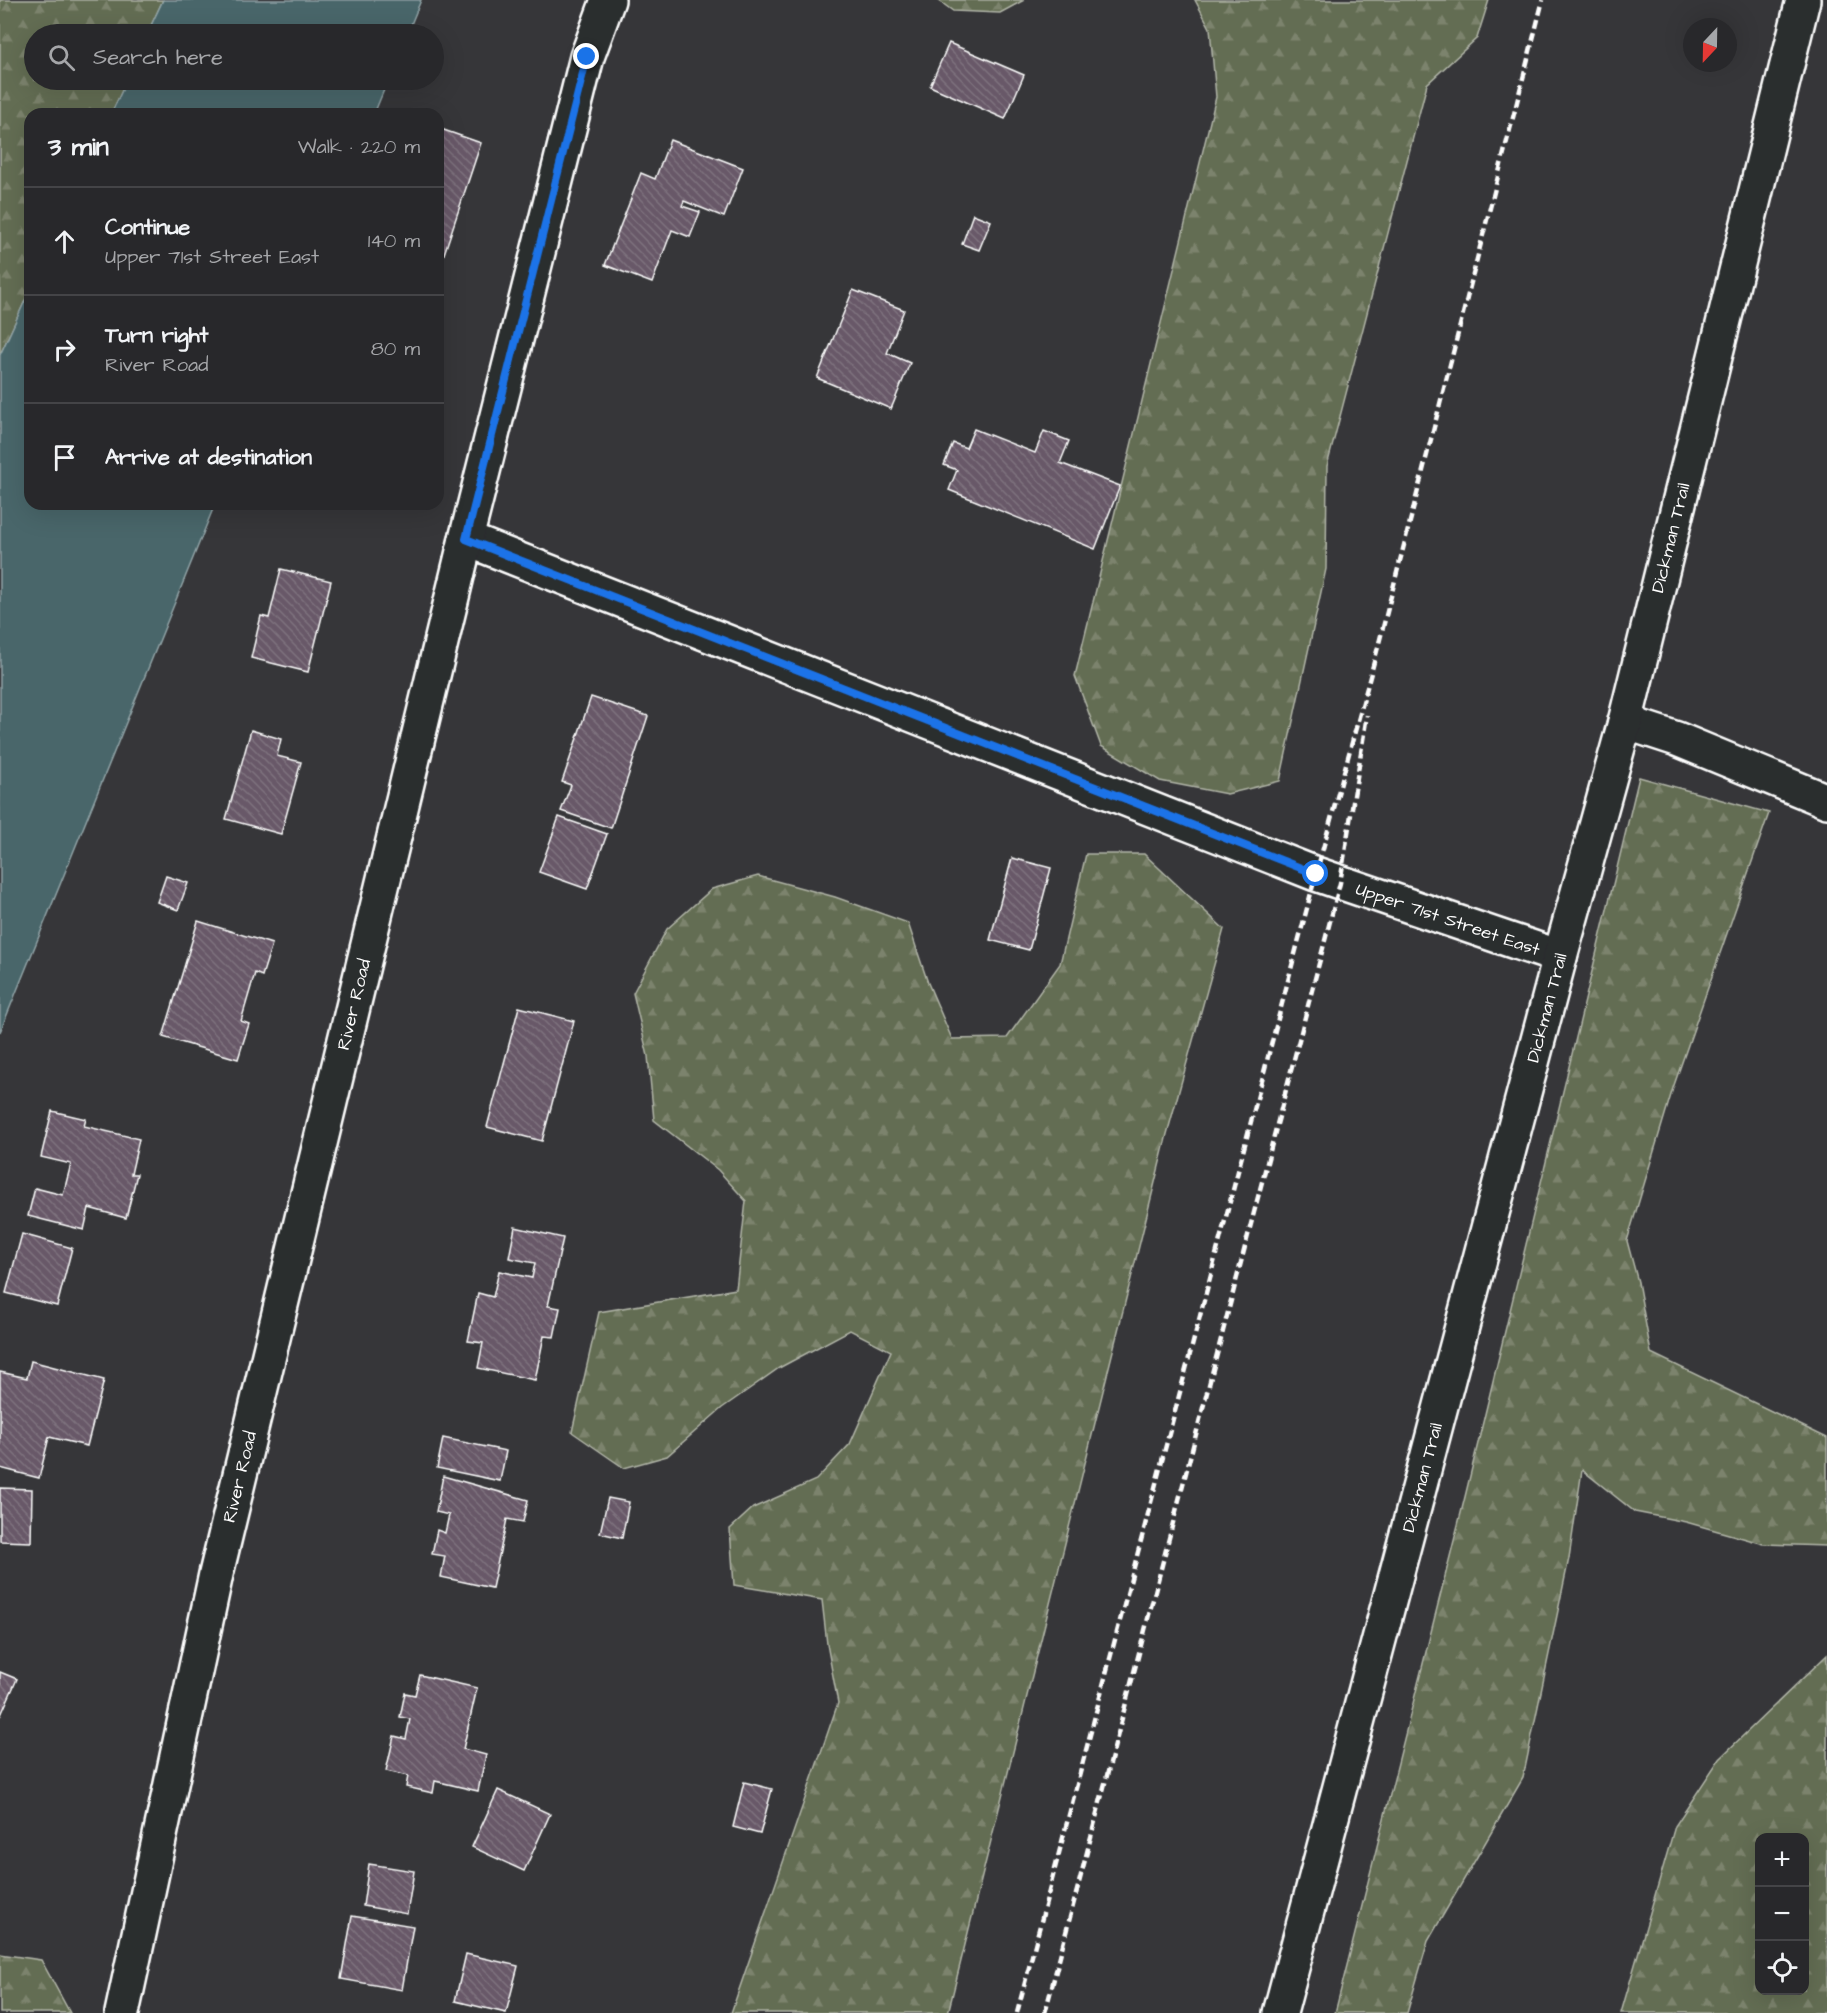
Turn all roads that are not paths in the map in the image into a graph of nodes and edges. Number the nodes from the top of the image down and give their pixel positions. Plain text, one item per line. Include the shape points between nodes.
1 (608, 0) edge
2 (1803, 0) edge
3 (466, 539) junction
4 (1625, 722) junction
5 (1827, 801) edge
6 (1560, 957) junction
7 (122, 2013) edge
8 (1280, 2013) edge

1 - 3 street, River Road via 587,57
2 - 4 street, Dickman Trail
3 - 6 street, Upper 71st Street East via 1305,870
3 - 7 street, River Road via 216,1574
4 - 5 street via 1677,739
4 - 6 street, Dickman Trail
6 - 8 street, Dickman Trail

